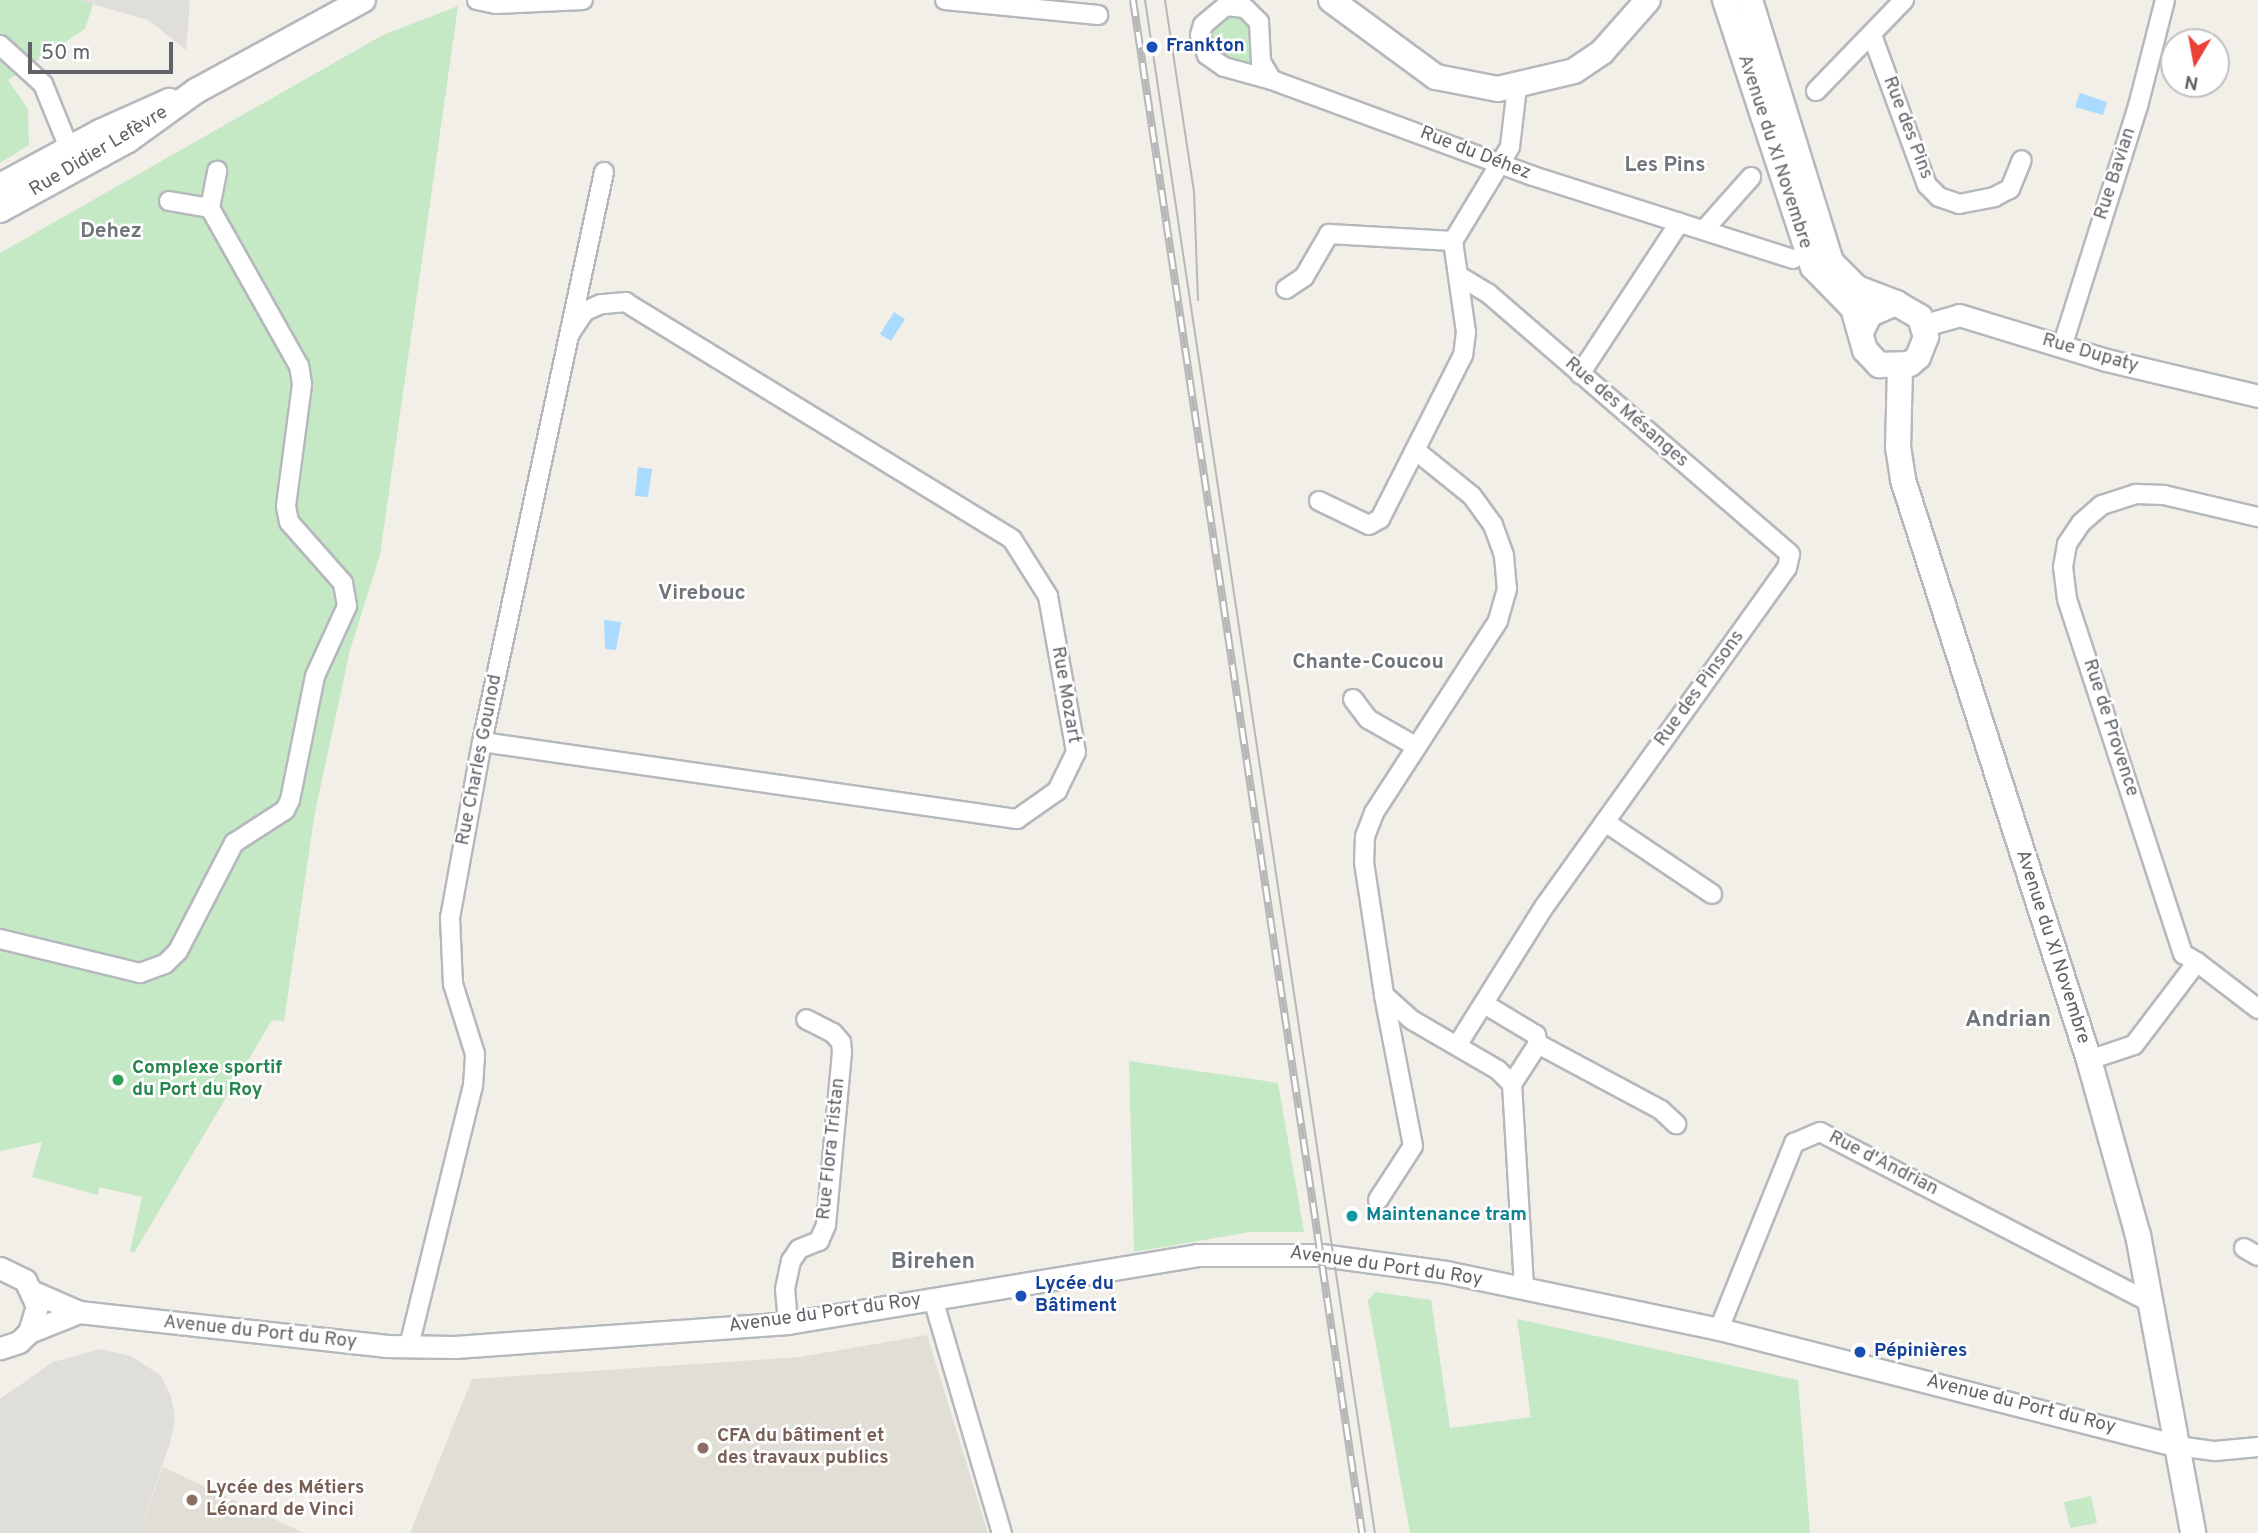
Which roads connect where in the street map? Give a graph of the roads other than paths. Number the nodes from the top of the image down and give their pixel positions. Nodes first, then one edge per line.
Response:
1 (363, 0) edge
2 (477, 0) edge
3 (583, 0) edge
4 (945, 0) edge
5 (1331, 0) edge
6 (1725, 0) edge
7 (1750, 0) edge
8 (1904, 0) edge
9 (2165, 0) edge
10 (1644, 2) edge
11 (1098, 15) dead end
12 (1872, 35) junction
13 (0, 45) edge
14 (1272, 80) junction
15 (1517, 87) junction
16 (1816, 90) dead end
17 (196, 91) junction
18 (69, 148) junction
19 (2022, 160) dead end
20 (1501, 163) junction
21 (217, 171) dead end
22 (604, 172) dead end
23 (1751, 177) dead end
24 (0, 186) edge
25 (0, 199) edge
26 (169, 201) dead end
27 (210, 208) junction
28 (0, 210) edge
29 (1679, 223) junction
30 (1704, 230) junction
31 (1453, 241) junction
32 (1793, 259) dead end
33 (1459, 276) junction
34 (1286, 289) dead end
35 (1896, 303) junction
36 (1925, 326) junction
37 (1862, 330) junction
38 (570, 333) junction
39 (2062, 347) junction
40 (1900, 367) junction
41 (1580, 374) junction
42 (2258, 396) edge
43 (1415, 450) junction
44 (1319, 501) dead end
45 (2258, 517) edge
46 (1790, 554) joint
47 (1353, 699) dead end
48 (482, 742) junction
49 (1418, 747) junction
50 (1605, 822) junction
51 (1712, 894) dead end
52 (0, 939) edge
53 (2197, 962) junction
54 (1384, 995) junction
55 (1486, 1005) junction
56 (2258, 1009) edge
57 (806, 1019) dead end
58 (1458, 1044) junction
59 (1538, 1044) junction
60 (2089, 1060) junction
61 (1512, 1084) junction
62 (1676, 1124) dead end
63 (1378, 1200) dead end
64 (0, 1268) edge
65 (1524, 1287) junction
66 (33, 1292) junction
67 (933, 1299) junction
68 (2149, 1302) junction
69 (79, 1312) junction
70 (788, 1323) junction
71 (1719, 1329) junction
72 (29, 1332) junction
73 (409, 1346) junction
74 (0, 1348) edge
75 (2178, 1446) junction
76 (2258, 1447) edge
77 (1002, 1533) edge
78 (2193, 1533) edge

1 - 17 main road, Rue Didier Lefèvre
2 - 3 street
4 - 11 street
5 - 15 main road
6 - 37 main road, Avenue du XI Novembre
7 - 35 main road, Avenue du XI Novembre
8 - 12 street
9 - 39 street, Rue Bavian
10 - 15 main road
12 - 16 street
12 - 19 street, Rue des Pins
13 - 18 street
14 - 14 street, Rue du Déhez
14 - 20 street, Rue du Déhez
15 - 20 street
17 - 18 main road, Rue Didier Lefèvre
17 - 28 main road, Rue Didier Lefèvre
18 - 24 main road, Rue Didier Lefèvre
18 - 25 street
20 - 29 street, Rue du Déhez
20 - 31 street
21 - 27 street
22 - 38 street, Rue Charles Gounod
23 - 30 street
26 - 27 street
27 - 52 street
29 - 30 street, Rue du Déhez
29 - 41 street
30 - 32 street, Rue du Déhez
31 - 33 street
31 - 34 street
33 - 41 street, Rue des Mésanges
33 - 43 street
35 - 36 main road
35 - 37 main road
36 - 39 street, Rue Dupaty
36 - 40 main road
37 - 40 main road
38 - 48 street, Rue Charles Gounod
38 - 48 street, Rue Mozart
39 - 42 street, Rue Dupaty
40 - 60 main road, Avenue du XI Novembre
41 - 46 street, Rue des Mésanges
43 - 44 street
43 - 49 street
45 - 53 street, Rue de Provence
46 - 50 street, Rue des Pinsons
47 - 49 street
48 - 73 street, Rue Charles Gounod
49 - 54 street
50 - 51 street
50 - 55 street, Rue des Pinsons
53 - 56 street, Rue de Provence
53 - 60 street
54 - 58 street
54 - 63 street
55 - 58 street, Rue des Pinsons
55 - 59 street
57 - 70 street, Rue Flora Tristan
58 - 61 street
59 - 61 street
59 - 62 street
60 - 68 main road, Avenue du XI Novembre
61 - 65 street
64 - 66 street, Avenue du Port du Roy
65 - 67 street, Avenue du Port du Roy
65 - 71 street, Avenue du Port du Roy
66 - 69 street, Avenue du Port du Roy
66 - 72 street
67 - 70 street, Avenue du Port du Roy
67 - 77 street
68 - 71 street, Rue d'Andrian
68 - 75 main road, Avenue du XI Novembre
69 - 72 street, Avenue du Port du Roy
69 - 73 street, Avenue du Port du Roy
70 - 73 street, Avenue du Port du Roy
71 - 75 street, Avenue du Port du Roy
72 - 74 street, Avenue du Port du Roy
75 - 76 street
75 - 78 main road, Avenue du XI Novembre

